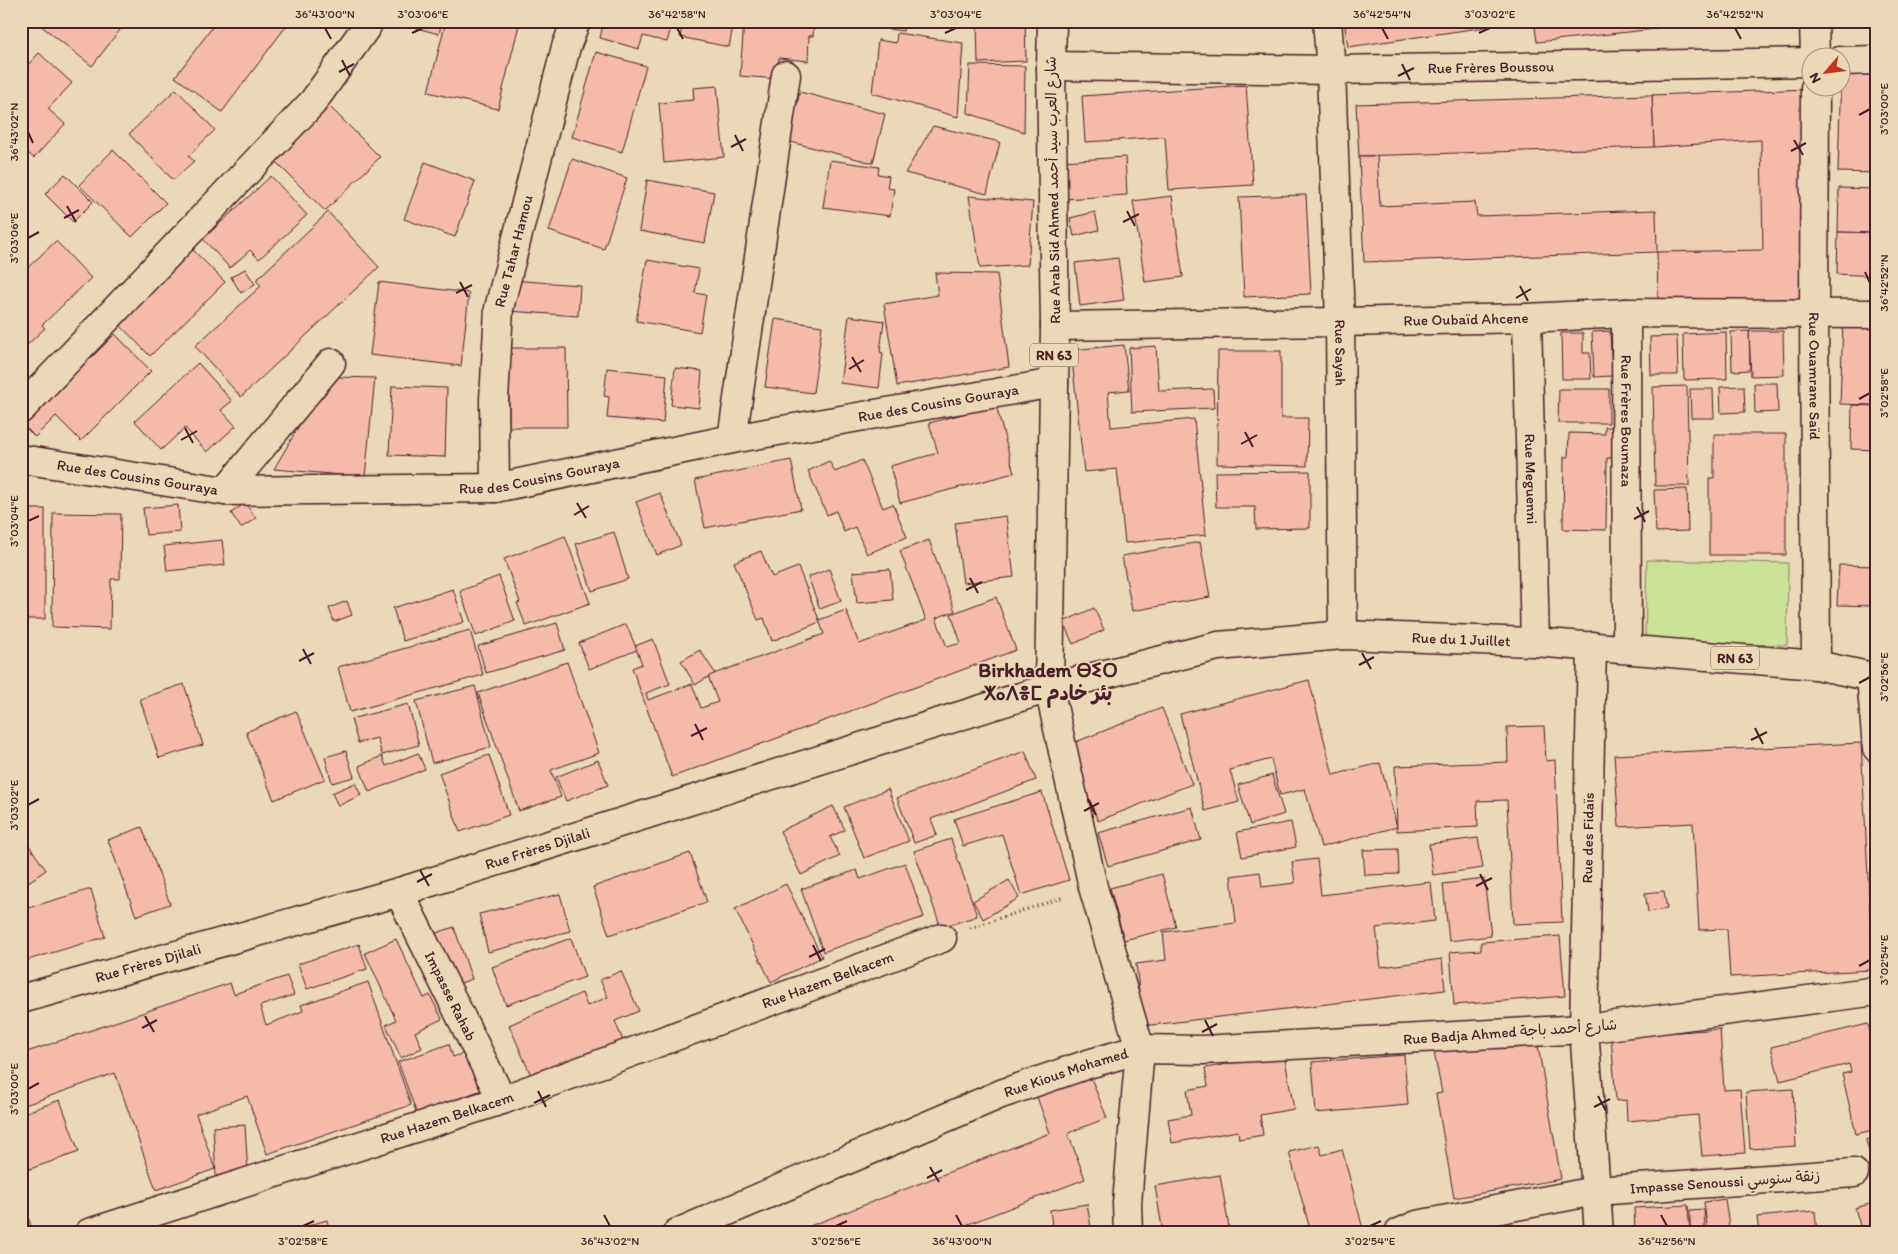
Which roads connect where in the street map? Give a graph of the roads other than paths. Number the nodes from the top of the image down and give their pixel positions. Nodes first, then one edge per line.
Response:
1 (368, 21) edge
2 (576, 21) edge
3 (1052, 21) edge
4 (1327, 21) edge
5 (1814, 21) edge
6 (1815, 48) edge
7 (1877, 60) edge
8 (1850, 61) edge
9 (1800, 62) edge
10 (1051, 66) junction
11 (1331, 70) junction
12 (786, 75) dead end
13 (1815, 98) edge
14 (1626, 313) junction
15 (1814, 314) junction
16 (1877, 314) edge
17 (1527, 318) junction
18 (1340, 322) junction
19 (1055, 326) junction
20 (330, 363) dead end
21 (1054, 383) junction
22 (21, 409) edge
23 (732, 439) junction
24 (21, 459) edge
25 (495, 488) junction
26 (225, 491) junction
27 (1343, 636) junction
28 (1535, 642) junction
29 (1592, 646) junction
30 (1627, 648) junction
31 (1816, 665) junction
32 (1874, 678) edge
33 (1049, 688) junction
34 (1877, 748) edge
35 (399, 892) junction
36 (942, 938) road end
37 (1877, 991) edge
38 (21, 999) edge
39 (1584, 1029) junction
40 (1140, 1049) junction
41 (502, 1100) junction
42 (1854, 1173) dead end
43 (1595, 1191) junction
44 (1412, 1230) edge
45 (88, 1233) edge
46 (677, 1233) edge
47 (1128, 1233) edge
48 (1599, 1233) edge

1 - 22 street
2 - 25 street, Rue Tahar Hamou
3 - 10 street, Rue Arab Sid Ahmed شارع العرب سيد أحمد / RN 63
4 - 11 street, Rue Sayah
5 - 6 street
7 - 8 street
9 - 11 street, Rue Frères Boussou
10 - 11 street, Rue Frères Boussou
10 - 19 street, Rue Arab Sid Ahmed شارع العرب سيد أحمد / RN 63
11 - 18 street, Rue Sayah
12 - 23 street
13 - 15 street, Rue Ouamrane Saïd
14 - 15 street, Rue Oubaïd Ahcene
14 - 17 street, Rue Oubaïd Ahcene
14 - 30 street, Rue Frères Boumaza
15 - 16 street, Rue Oubaïd Ahcene
15 - 31 street, Rue Ouamrane Saïd
17 - 18 street, Rue Oubaïd Ahcene
17 - 28 street, Rue Meguenni
18 - 19 street, Rue Oubaïd Ahcene
18 - 27 street, Rue Sayah
19 - 21 street, Rue Arab Sid Ahmed شارع العرب سيد أحمد / RN 63
20 - 26 street
21 - 23 street, Rue des Cousins Gouraya
21 - 33 street, Rue Arab Sid Ahmed شارع العرب سيد أحمد / RN 63
23 - 25 street, Rue des Cousins Gouraya
24 - 26 street, Rue des Cousins Gouraya
25 - 26 street, Rue des Cousins Gouraya
27 - 28 street, Rue du 1 Juillet / RN 63
27 - 33 street, Rue du 1 Juillet / RN 63
28 - 29 street, Rue du 1 Juillet / RN 63
29 - 30 street, Rue du 1 Juillet / RN 63
29 - 39 street, Rue des Fidaïs
30 - 31 street, Rue du 1 Juillet / RN 63
31 - 32 street, Rue du 1 Juillet / RN 63
32 - 34 street
33 - 35 street, Rue Frères Djilali
33 - 40 street, Rue Kious Mohamed
35 - 38 street, Rue Frères Djilali
35 - 41 street, Impasse Rahab
36 - 41 street, Rue Hazem Belkacem
37 - 39 street, Rue Badja Ahmed شارع أحمد باجة
39 - 40 street, Rue Badja Ahmed شارع أحمد باجة
39 - 43 street, Rue des Fidaïs
40 - 46 street, Rue Kious Mohamed
40 - 47 street
41 - 45 street, Rue Hazem Belkacem
42 - 43 street, Impasse Senoussi زنقة سنوسي
43 - 44 street, Impasse Senoussi زنقة سنوسي
43 - 48 street, Rue des Fidaïs

